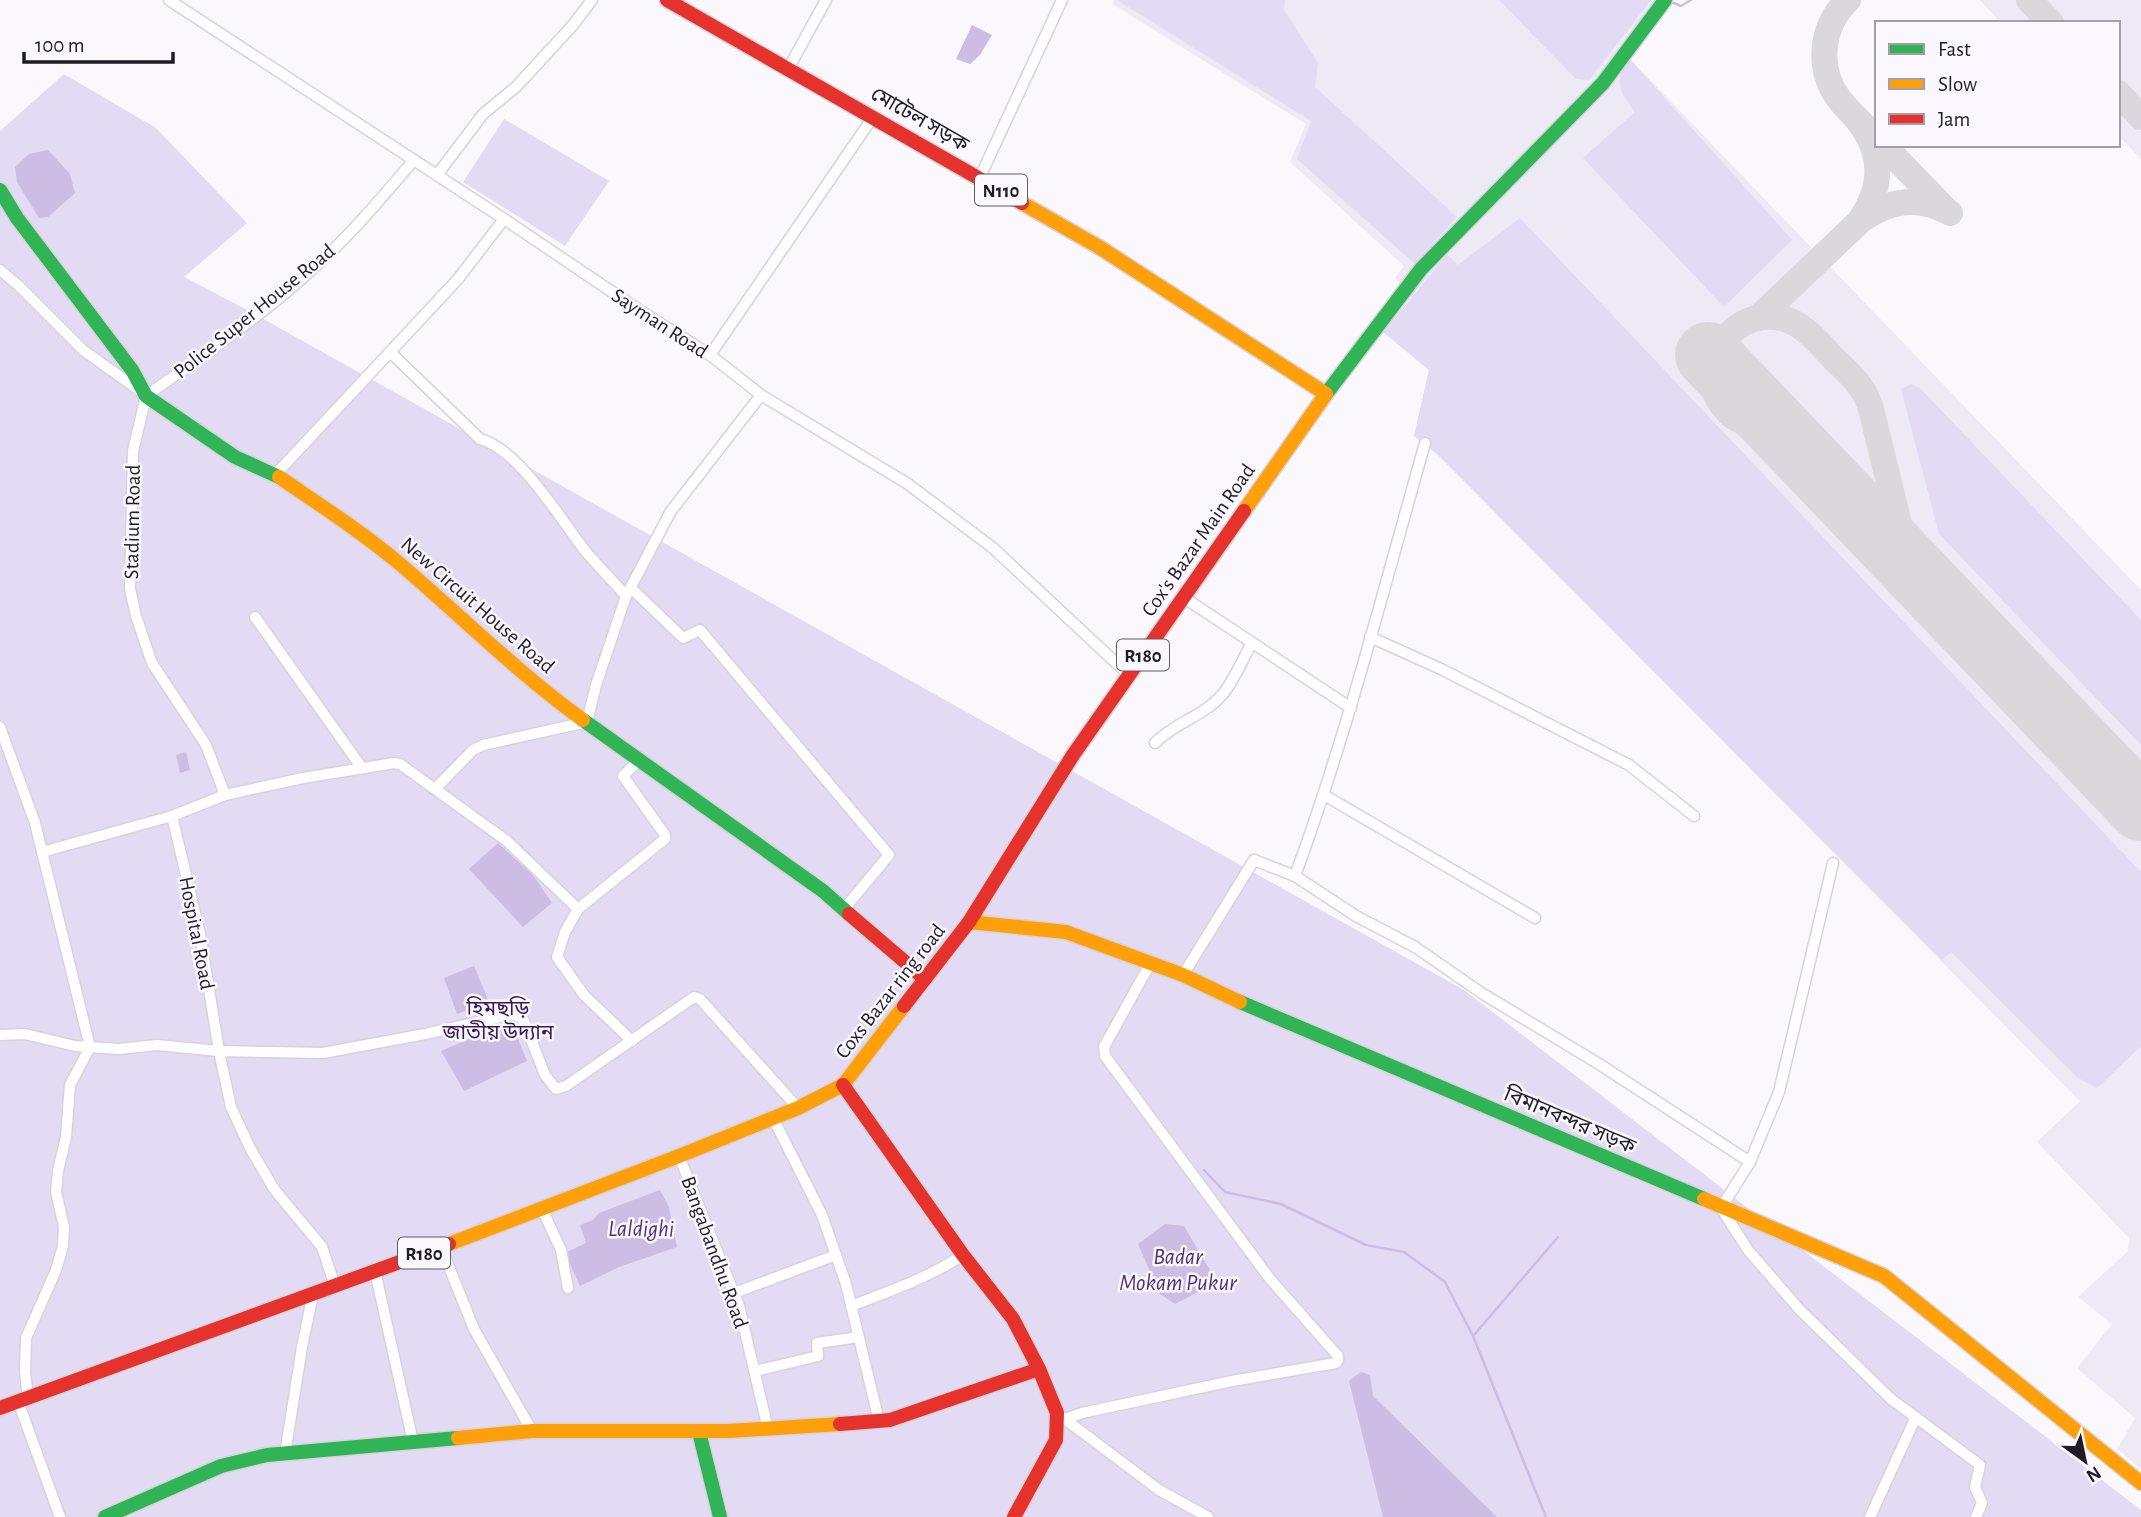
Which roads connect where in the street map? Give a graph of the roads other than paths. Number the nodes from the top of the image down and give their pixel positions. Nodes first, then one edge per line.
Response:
1 (169, 0) edge
2 (592, 0) edge
3 (667, 0) edge
4 (826, 0) edge
5 (1062, 0) edge
6 (1661, 5) edge
7 (788, 69) junction
8 (873, 117) junction
9 (414, 160) junction
10 (438, 175) junction
11 (979, 177) junction
12 (0, 190) edge
13 (504, 219) junction
14 (0, 270) edge
15 (390, 352) junction
16 (710, 355) junction
17 (1326, 394) junction
18 (761, 395) junction
19 (146, 396) junction
20 (1425, 443) dead end
21 (275, 475) junction
22 (629, 592) junction
23 (1183, 597) junction
24 (255, 617) dead end
25 (1370, 637) junction
26 (1252, 643) junction
27 (1129, 675) junction
28 (1351, 708) junction
29 (587, 722) junction
30 (0, 727) edge
31 (1155, 743) dead end
32 (638, 761) junction
33 (362, 768) junction
34 (435, 789) junction
35 (225, 794) junction
36 (1325, 794) junction
37 (172, 816) junction
38 (1694, 816) dead end
39 (42, 852) junction
40 (1833, 863) dead end
41 (1295, 876) junction
42 (578, 909) junction
43 (844, 909) junction
44 (1535, 918) dead end
45 (969, 922) junction
46 (1150, 964) junction
47 (1183, 975) junction
48 (925, 979) junction
49 (0, 1035) edge
50 (632, 1041) junction
51 (90, 1047) junction
52 (219, 1051) junction
53 (844, 1085) junction
54 (798, 1108) junction
55 (773, 1118) junction
56 (680, 1156) junction
57 (1750, 1162) junction
58 (1721, 1208) junction
59 (542, 1209) junction
60 (441, 1247) junction
61 (836, 1255) junction
62 (963, 1255) junction
63 (376, 1271) junction
64 (335, 1286) junction
65 (568, 1288) dead end
66 (734, 1293) junction
67 (313, 1294) junction
68 (851, 1306) junction
69 (859, 1337) junction
70 (1039, 1370) junction
71 (755, 1371) junction
72 (23, 1399) junction
73 (0, 1408) edge
74 (1061, 1416) junction
75 (1916, 1418) junction
76 (879, 1421) junction
77 (768, 1429) junction
78 (532, 1431) junction
79 (699, 1432) junction
80 (413, 1442) junction
81 (285, 1454) junction
82 (2141, 1483) edge
83 (60, 1517) edge
84 (105, 1517) edge
85 (720, 1517) edge
86 (1014, 1517) edge
87 (1208, 1517) edge
88 (1870, 1517) edge
89 (1976, 1517) edge

1 - 9 street, Sayman Road
2 - 10 street
3 - 7 main road, মোটেল সড়ক / N110
4 - 7 street
5 - 11 street
6 - 17 main road, Cox's Bazar Main Road
7 - 8 main road, মোটেল সড়ক / N110
8 - 11 main road, মোটেল সড়ক / N110
8 - 16 street
9 - 10 street, Sayman Road
9 - 19 street, Police Super House Road
10 - 13 street, Sayman Road
11 - 17 main road, মোটেল সড়ক / N110
12 - 19 main road
13 - 15 street
13 - 16 street, Sayman Road
14 - 19 street, New Circuit House Road
15 - 21 street
15 - 22 street
16 - 18 street, Sayman Road
17 - 23 main road, Cox's Bazar Main Road / R180
18 - 22 street
18 - 27 street, Sayman Road
19 - 21 main road, New Circuit House Road
19 - 35 street, Stadium Road
20 - 25 street
21 - 29 main road, New Circuit House Road
22 - 29 street
22 - 43 street
23 - 26 street
23 - 27 main road, Cox's Bazar Main Road / R180
24 - 33 street
25 - 28 street
25 - 38 street
26 - 28 street
26 - 31 street
27 - 45 main road, Cox's Bazar Main Road / R180
28 - 36 street
29 - 32 main road, New Circuit House Road
29 - 34 street
30 - 39 street
32 - 42 street
32 - 43 main road, New Circuit House Road
33 - 34 street
33 - 35 street
34 - 42 street
35 - 37 street
36 - 41 street
36 - 44 street
37 - 39 street
37 - 52 street, Hospital Road
39 - 51 street
40 - 57 street
41 - 47 street
41 - 57 street
42 - 50 street
43 - 48 main road, New Circuit House Road
45 - 46 main road, বিমানবন্দর সড়ক
45 - 48 main road, Coxs Bazar ring road / R180
46 - 47 main road, বিমানবন্দর সড়ক
46 - 74 street
47 - 58 main road, বিমানবন্দর সড়ক
48 - 53 main road, Coxs Bazar ring road / R180
49 - 51 street
50 - 52 street
50 - 54 street
51 - 52 street
51 - 72 street
52 - 64 street, Hospital Road
53 - 54 main road, R180
53 - 62 main road
54 - 55 main road, R180
55 - 56 main road, R180
55 - 61 street
56 - 59 main road, R180
56 - 66 street, Bangabandhu Road
57 - 58 street
58 - 75 street
58 - 82 main road, বিমানবন্দর সড়ক
59 - 60 main road, R180
59 - 65 street
60 - 63 main road, R180
60 - 78 street
61 - 66 street
61 - 68 street
62 - 68 street
62 - 70 main road
63 - 64 main road, R180
63 - 80 street
64 - 67 main road, R180
66 - 71 street, Bangabandhu Road
67 - 72 main road, R180
67 - 81 street
68 - 69 street
69 - 71 street
69 - 76 street
70 - 74 main road
70 - 76 main road
71 - 77 street, Bangabandhu Road
72 - 73 main road, R180
72 - 83 street
74 - 86 main road
74 - 87 street
75 - 88 street
75 - 89 street
76 - 77 main road
77 - 79 main road
78 - 79 main road
78 - 80 main road
79 - 85 main road
80 - 81 main road
81 - 84 main road

